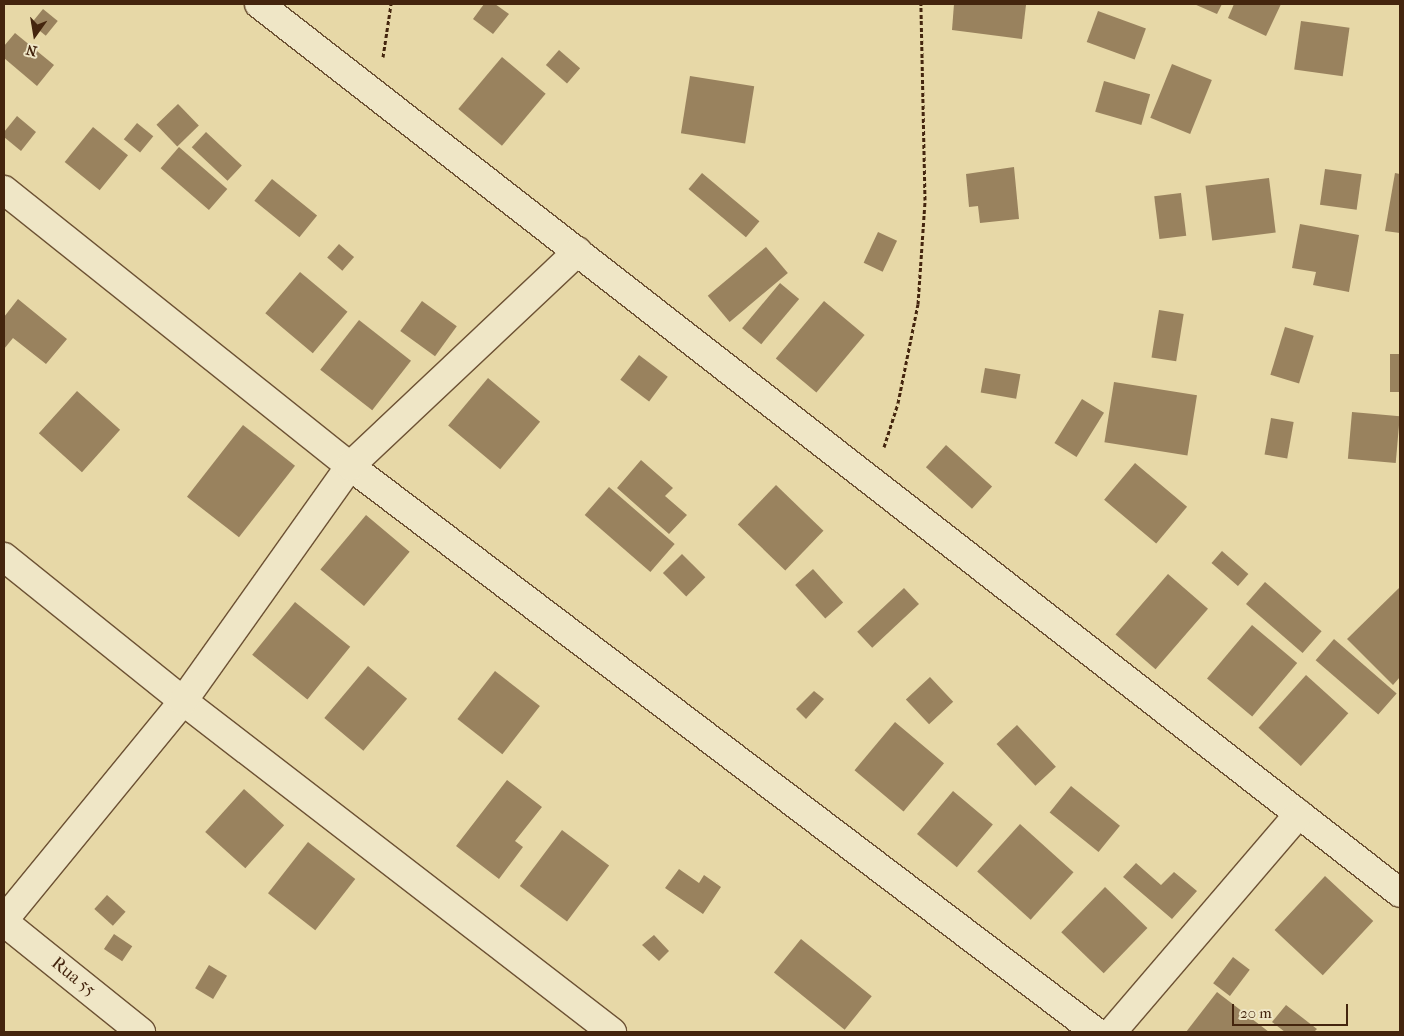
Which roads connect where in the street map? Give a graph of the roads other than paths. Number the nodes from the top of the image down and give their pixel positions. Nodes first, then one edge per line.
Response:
1 (259, 4) edge
2 (4, 190) edge
3 (578, 250) junction
4 (350, 466) junction
5 (4, 557) edge
6 (183, 701) junction
7 (1299, 814) junction
8 (1400, 893) edge
9 (4, 921) edge
10 (141, 1032) edge
11 (612, 1032) edge
12 (1096, 1032) edge
13 (1112, 1032) edge

1 - 3 street
2 - 4 street
3 - 4 street
3 - 7 street
4 - 6 street
4 - 12 street
5 - 6 street
6 - 9 street
6 - 11 street
7 - 8 street
7 - 13 street
9 - 10 street, Rua 55

